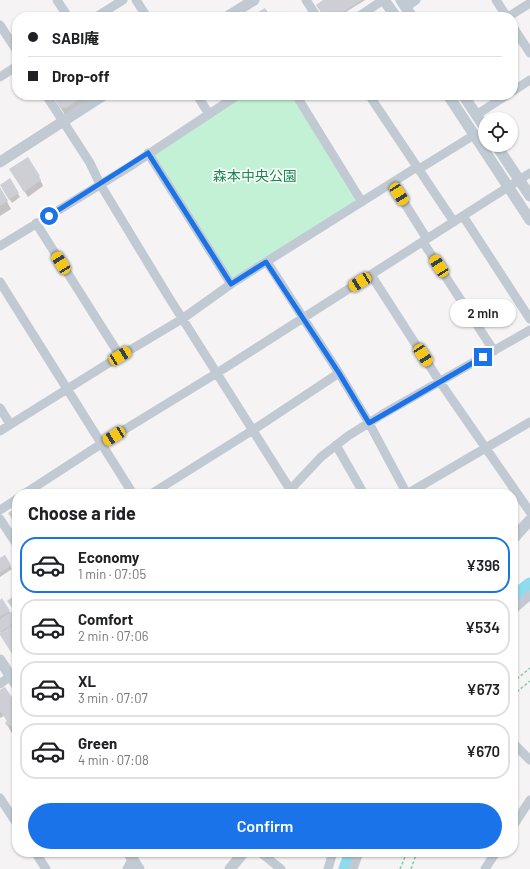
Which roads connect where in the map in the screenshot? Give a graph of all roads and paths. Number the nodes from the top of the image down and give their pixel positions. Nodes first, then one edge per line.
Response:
1 (57, 0) edge
2 (123, 0) edge
3 (136, 0) edge
4 (254, 0) edge
5 (306, 0) edge
6 (384, 0) edge
7 (416, 0) edge
8 (496, 0) edge
9 (403, 3) edge
10 (530, 3) edge
11 (65, 12) edge
12 (104, 12) edge
13 (144, 12) edge
14 (235, 12) edge
15 (314, 12) edge
16 (366, 12) edge
17 (392, 12) edge
18 (409, 12) edge
19 (504, 12) edge
20 (515, 12) edge
21 (0, 26) edge
22 (518, 35) edge
23 (12, 44) edge
24 (530, 54) edge
25 (12, 69) edge
26 (0, 77) edge
27 (530, 80) edge
28 (518, 88) edge
29 (49, 100) edge
30 (96, 100) edge
31 (200, 100) edge
32 (230, 100) edge
33 (299, 100) edge
34 (376, 100) edge
35 (451, 100) edge
36 (466, 100) edge
37 (499, 100) edge
38 (209, 114) junction
39 (476, 115) junction
40 (478, 118) edge
41 (63, 121) junction
42 (474, 135) junction
43 (501, 152) edge
44 (148, 153) junction
45 (0, 162) edge
46 (418, 168) junction
47 (530, 173) edge
48 (519, 180) junction
49 (392, 183) junction
50 (100, 184) junction
51 (509, 187) junction
52 (530, 196) edge
53 (362, 202) junction
54 (463, 216) junction
55 (530, 220) edge
56 (454, 222) junction
57 (36, 223) junction
58 (425, 240) junction
59 (0, 246) edge
60 (266, 262) junction
61 (371, 275) junction
62 (0, 282) edge
63 (231, 284) junction
64 (182, 318) junction
65 (303, 318) junction
66 (530, 319) edge
67 (530, 330) edge
68 (494, 351) junction
69 (120, 356) junction
70 (217, 373) junction
71 (339, 373) junction
72 (440, 382) junction
73 (66, 388) junction
74 (0, 408) edge
75 (530, 422) edge
76 (369, 423) junction
77 (10, 424) junction
78 (253, 430) junction
79 (0, 431) edge
80 (101, 444) junction
81 (336, 445) junction
82 (486, 447) junction
83 (32, 489) edge
84 (130, 489) edge
85 (159, 489) edge
86 (286, 489) edge
87 (292, 489) edge
88 (361, 489) edge
89 (404, 489) edge
90 (415, 489) edge
91 (514, 489) edge
92 (518, 494) edge
93 (12, 502) edge
94 (0, 510) edge
95 (530, 512) edge
96 (0, 519) edge
97 (530, 520) edge
98 (518, 533) edge
99 (12, 537) edge
100 (530, 595) edge
101 (518, 606) edge
102 (0, 660) edge
103 (530, 668) edge
104 (12, 671) edge
105 (12, 675) edge
106 (518, 678) edge
107 (530, 681) edge
108 (0, 684) edge
109 (518, 691) edge
110 (518, 747) edge
111 (530, 760) edge
112 (0, 798) edge
113 (530, 800) edge
114 (12, 816) edge
115 (518, 818) edge
116 (38, 857) edge
117 (131, 857) edge
118 (133, 857) edge
119 (240, 857) edge
120 (266, 857) edge
121 (332, 857) edge
122 (357, 857) edge
123 (405, 857) edge
124 (415, 857) edge
125 (493, 857) edge
126 (46, 869) edge
127 (127, 869) edge
128 (139, 869) edge
129 (230, 869) edge
130 (281, 869) edge
131 (328, 869) edge
132 (353, 869) edge
133 (400, 869) edge
134 (411, 869) edge
135 (485, 869) edge

1 - 11 street
2 - 12 street
3 - 13 street
4 - 14 street
5 - 15 street
6 - 16 street
6 - 17 street
7 - 9 street
8 - 19 street
9 - 18 street
10 - 20 street
21 - 23 street
22 - 24 street
25 - 26 street
27 - 28 street
29 - 41 street
30 - 41 street
31 - 38 street
32 - 38 street
33 - 53 street
34 - 46 street
35 - 42 street
36 - 39 street
37 - 39 street
38 - 44 street
39 - 40 street
41 - 45 street
41 - 50 street
42 - 46 street
42 - 51 street
43 - 48 street
44 - 50 street
44 - 63 street
46 - 49 street
46 - 56 street
47 - 48 street
48 - 51 street
48 - 52 street
49 - 53 street
49 - 58 street
50 - 57 street
50 - 64 street
51 - 54 street
51 - 55 street
53 - 60 street
54 - 56 street
54 - 66 street
56 - 58 street
57 - 59 street
57 - 69 street
58 - 61 street
58 - 68 street
60 - 63 street
60 - 65 street
61 - 65 street
61 - 72 street
62 - 73 street
63 - 64 street
64 - 69 street
64 - 70 street
65 - 70 street
65 - 71 street
67 - 68 street
68 - 72 street
69 - 73 street
70 - 78 street
70 - 80 street
71 - 76 street
71 - 78 street
72 - 76 street
72 - 82 street
73 - 77 street
73 - 80 street
74 - 77 street
75 - 82 street
76 - 81 street
76 - 89 street
77 - 79 street
78 - 85 street
78 - 86 street
80 - 83 street
80 - 84 street
81 - 87 street
81 - 88 street
82 - 90 street
82 - 91 street
92 - 95 street
93 - 94 street
96 - 99 street
97 - 98 street
100 - 101 street
102 - 104 street
103 - 106 path
105 - 108 street
107 - 109 path
110 - 111 street
112 - 114 street
113 - 115 street
116 - 126 street
117 - 127 street
118 - 128 street
119 - 129 street
120 - 130 street
121 - 131 street
122 - 132 street
123 - 133 path
124 - 134 path
125 - 135 street

